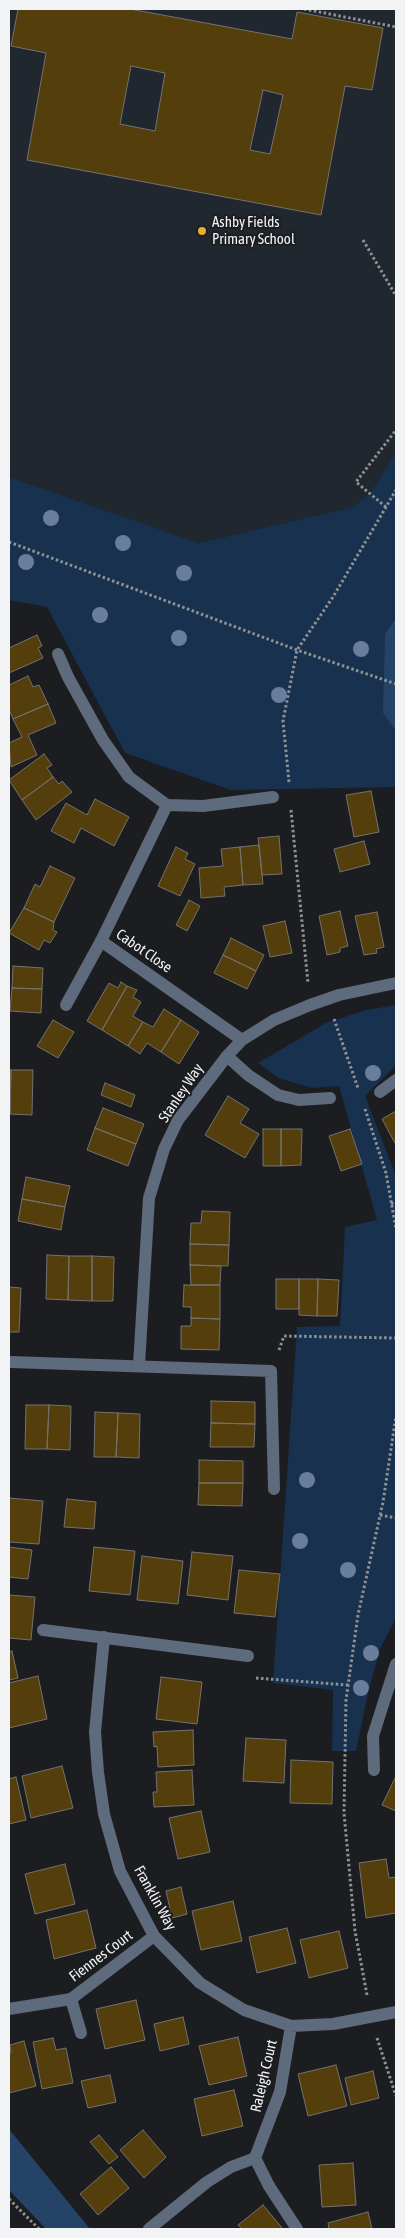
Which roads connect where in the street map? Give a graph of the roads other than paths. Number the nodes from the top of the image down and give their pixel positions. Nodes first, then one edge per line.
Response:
1 (58, 654) dead end
2 (273, 797) dead end
3 (167, 805) junction
4 (101, 941) junction
5 (396, 983) edge
6 (66, 1005) dead end
7 (242, 1040) junction
8 (227, 1056) junction
9 (396, 1080) edge
10 (380, 1092) dead end
11 (330, 1098) dead end
12 (11, 1362) dead end
13 (139, 1365) junction
14 (274, 1489) dead end
15 (43, 1630) dead end
16 (104, 1637) junction
17 (248, 1656) dead end
18 (396, 1664) edge
19 (374, 1770) dead end
20 (154, 1936) junction
21 (71, 1999) junction
22 (9, 2009) edge
23 (396, 2012) edge
24 (291, 2026) junction
25 (81, 2033) dead end
26 (255, 2158) junction
27 (149, 2229) edge
28 (297, 2229) edge

1 - 3 street
2 - 3 street
3 - 4 street, Cabot Close
4 - 6 street
4 - 7 street, Cabot Close
5 - 7 street, Stanley Way
7 - 8 street, Stanley Way
8 - 11 street
8 - 13 street, Stanley Way
9 - 10 street
12 - 13 street
13 - 14 street
15 - 16 street
16 - 17 street
16 - 20 street, Franklin Way
18 - 19 street
20 - 21 street, Fiennes Court
20 - 24 street, Franklin Way
21 - 22 street
21 - 25 street, Fiennes Court
23 - 24 street, Franklin Way
24 - 26 street, Raleigh Court
26 - 27 street
26 - 28 street

